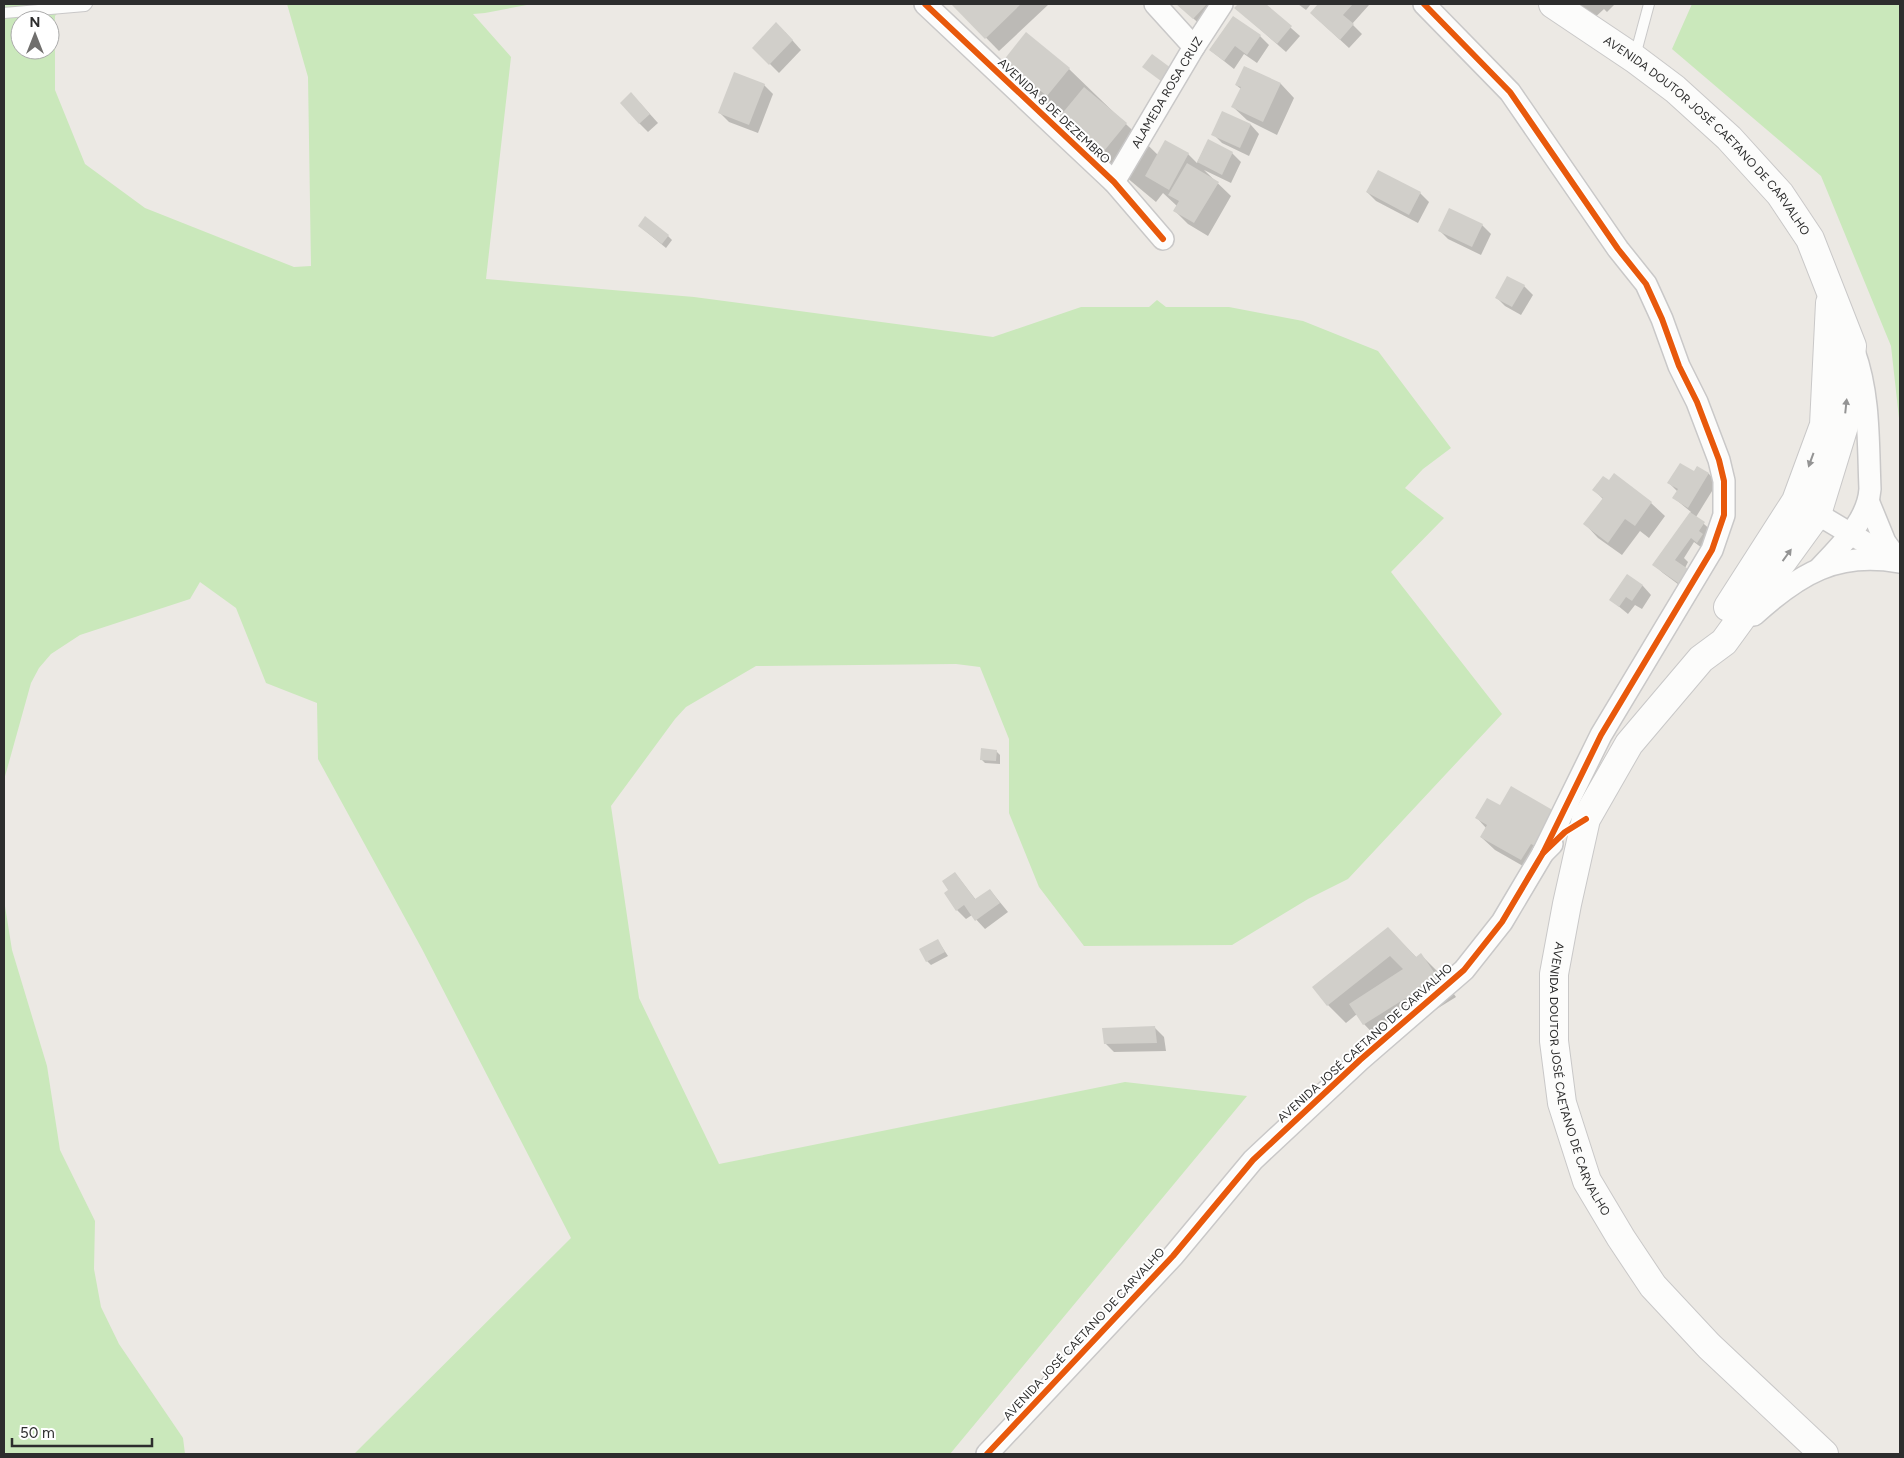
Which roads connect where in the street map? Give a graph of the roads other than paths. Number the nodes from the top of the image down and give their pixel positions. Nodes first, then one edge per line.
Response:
1 (87, 4) edge
2 (925, 4) edge
3 (1155, 4) edge
4 (1222, 4) edge
5 (1424, 4) edge
6 (1553, 4) edge
7 (1649, 4) edge
8 (4, 13) edge
9 (1194, 47) junction
10 (1635, 59) junction
11 (1114, 182) junction
12 (1163, 239) dead end
13 (1831, 291) junction
14 (1852, 346) junction
15 (1869, 502) junction
16 (1806, 508) junction
17 (1850, 534) junction
18 (1900, 562) edge
19 (1819, 569) junction
20 (1724, 642) junction
21 (1701, 659) junction
22 (1586, 819) junction
23 (1543, 853) junction
24 (987, 1454) edge
25 (1824, 1454) edge

1 - 8 lane
2 - 11 street, AVENIDA 8 DE DEZEMBRO
3 - 9 street
4 - 9 street, ALAMEDA ROSA CRUZ
5 - 23 street
6 - 10 main road, AVENIDA DOUTOR JOSÉ CAETANO DE CARVALHO
7 - 10 lane
9 - 11 street, ALAMEDA ROSA CRUZ
10 - 13 main road, AVENIDA DOUTOR JOSÉ CAETANO DE CARVALHO
11 - 12 street, AVENIDA 8 DE DEZEMBRO
13 - 14 main road, AVENIDA DOUTOR JOSÉ CAETANO DE CARVALHO
13 -> 16 main road, AVENIDA DOUTOR JOSÉ CAETANO DE CARVALHO
14 - 15 street
16 -> 14 main road, AVENIDA DOUTOR JOSÉ CAETANO DE CARVALHO
15 - 17 street
15 - 18 street
16 - 17 street
20 -> 16 main road, AVENIDA DOUTOR JOSÉ CAETANO DE CARVALHO
16 - 21 main road, AVENIDA DOUTOR JOSÉ CAETANO DE CARVALHO
17 - 18 street
17 - 19 street
18 - 19 street
19 - 20 street
20 - 21 main road, AVENIDA DOUTOR JOSÉ CAETANO DE CARVALHO
21 - 22 main road, AVENIDA DOUTOR JOSÉ CAETANO DE CARVALHO
22 - 23 street, AVENIDA JOSÉ CAETANO DE CARVALHO
22 - 25 main road, AVENIDA DOUTOR JOSÉ CAETANO DE CARVALHO
23 - 24 street, AVENIDA JOSÉ CAETANO DE CARVALHO

